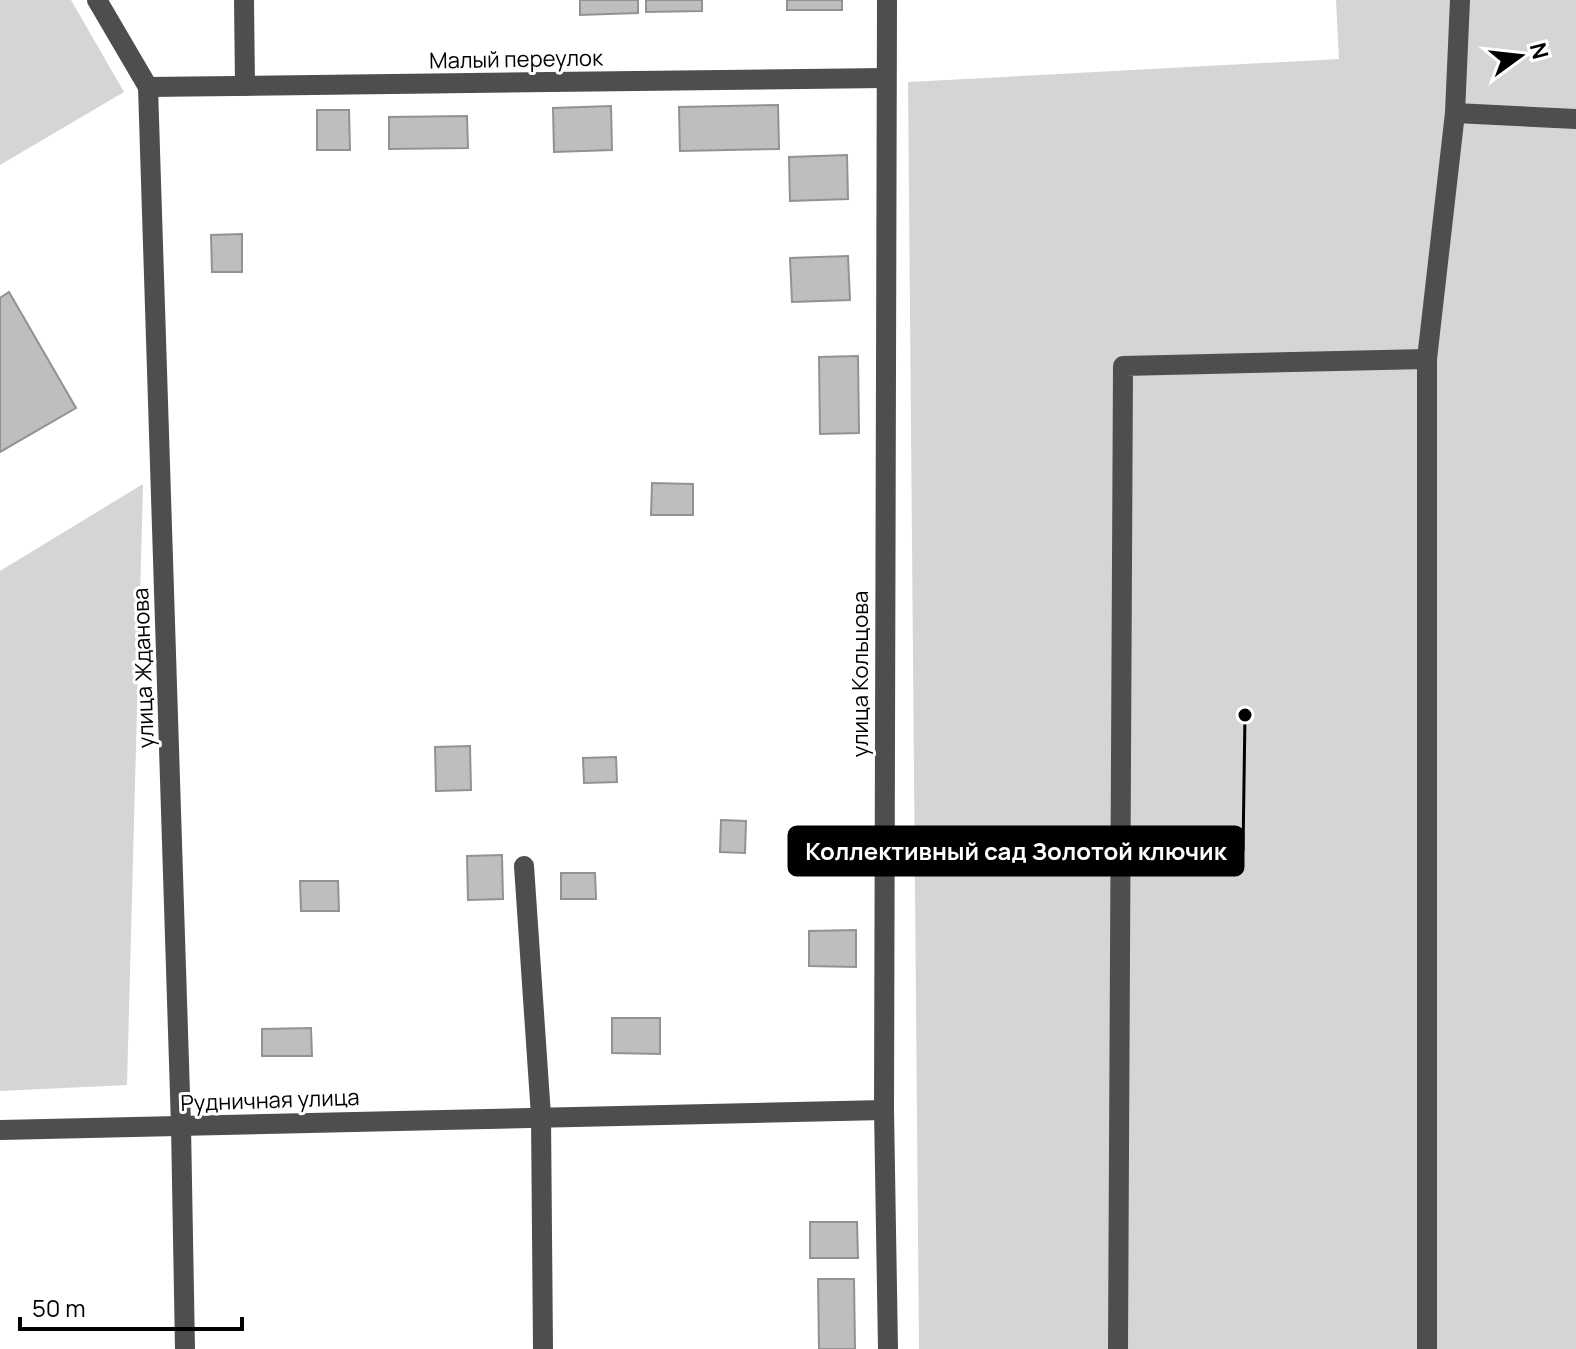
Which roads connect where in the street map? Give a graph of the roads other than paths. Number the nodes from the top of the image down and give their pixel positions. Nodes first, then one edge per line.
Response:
1 (97, 0) edge
2 (244, 0) edge
3 (887, 0) edge
4 (1460, 0) edge
5 (885, 78) junction
6 (245, 86) junction
7 (148, 87) junction
8 (1455, 113) junction
9 (1576, 119) edge
10 (1427, 359) junction
11 (524, 866) dead end
12 (884, 1110) junction
13 (541, 1116) junction
14 (181, 1126) junction
15 (0, 1130) edge
16 (185, 1349) edge
17 (543, 1349) edge
18 (888, 1349) edge
19 (1118, 1349) edge
20 (1427, 1349) edge

1 - 7 street, улица Жданова
2 - 6 street
3 - 5 street, улица Кольцова
4 - 8 street
5 - 6 street, Малый переулок
5 - 12 street, улица Кольцова
6 - 7 street, Малый переулок
7 - 14 street, улица Жданова
8 - 9 street
8 - 10 street
10 - 19 street
10 - 20 street
11 - 13 street
12 - 13 street, Рудничная улица
12 - 18 street, улица Кольцова
13 - 14 street, Рудничная улица
13 - 17 street
14 - 15 street, Рудничная улица
14 - 16 street, улица Жданова

